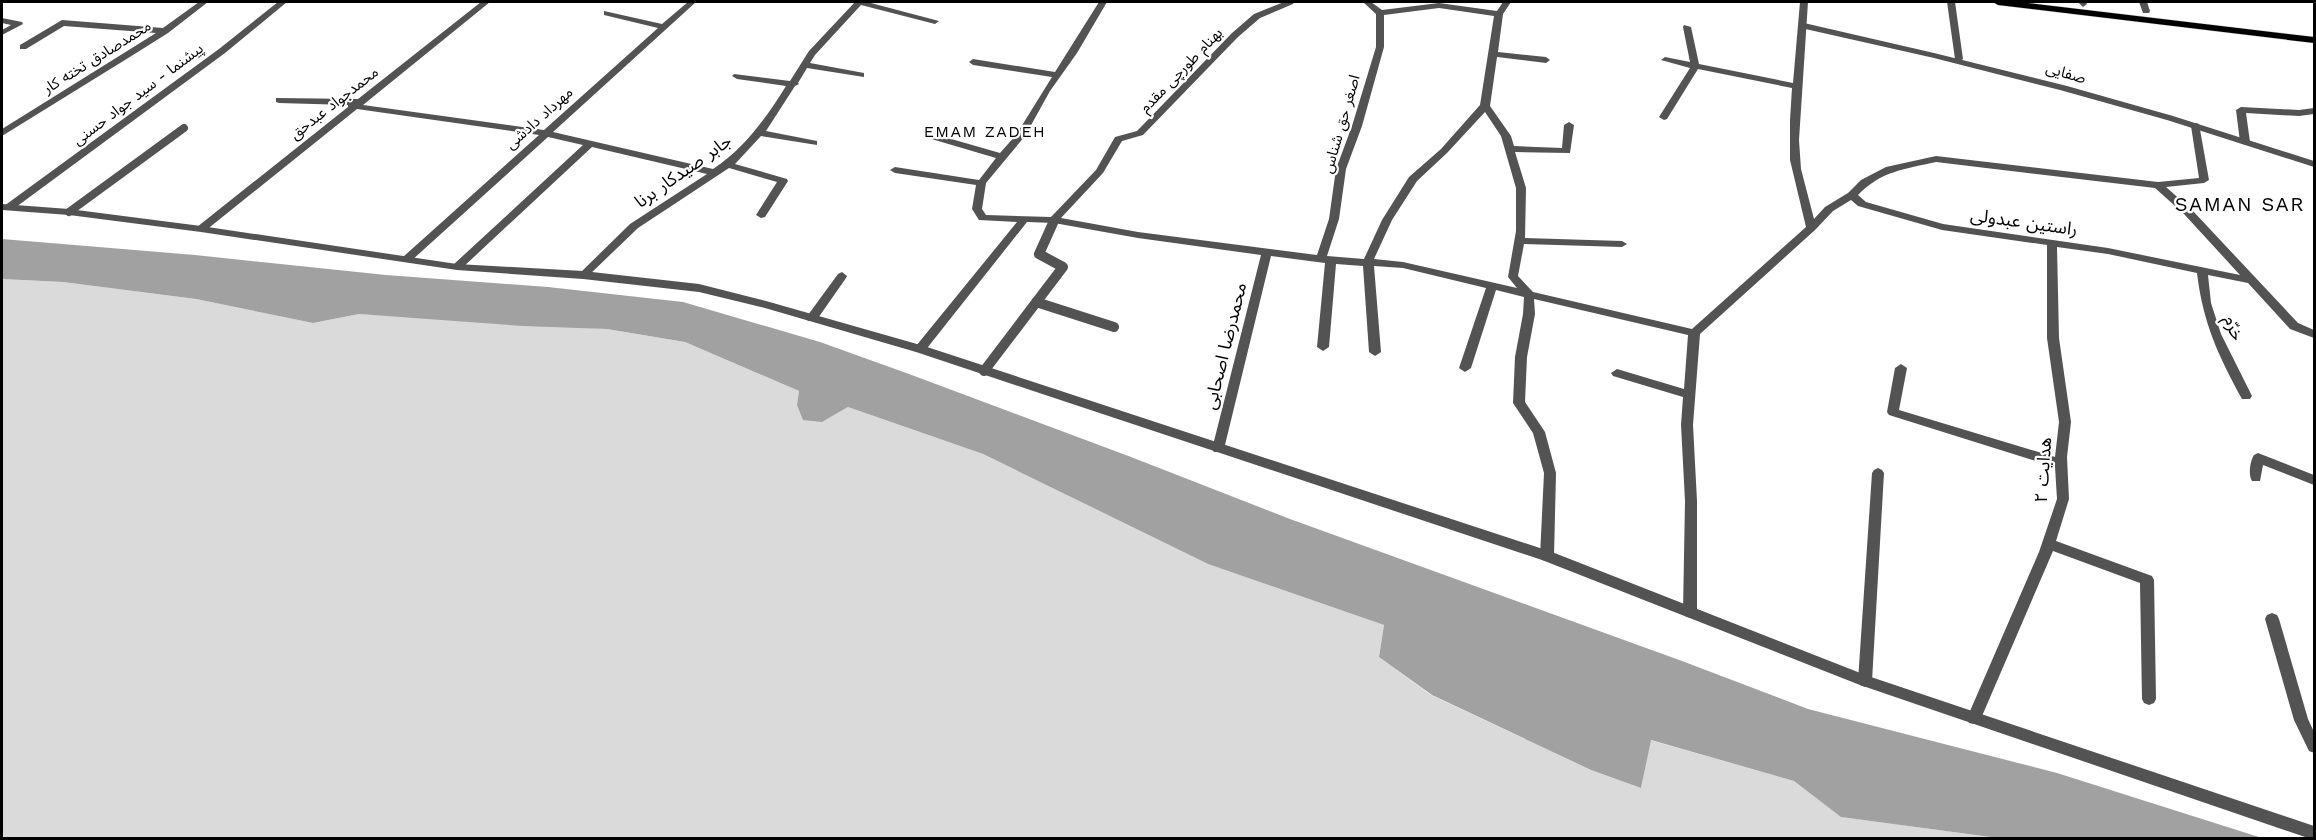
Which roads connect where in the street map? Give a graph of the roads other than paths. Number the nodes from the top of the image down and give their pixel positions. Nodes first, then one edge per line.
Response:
1 (204, 2) edge
2 (283, 2) edge
3 (486, 2) edge
4 (692, 2) edge
5 (859, 2) edge
6 (1103, 2) edge
7 (1290, 2) edge
8 (1367, 2) edge
9 (1507, 2) edge
10 (1804, 2) edge
11 (1952, 2) edge
12 (1998, 2) edge
13 (2067, 2) edge
14 (2082, 3) edge
15 (2144, 6) edge
16 (1380, 12) junction
17 (607, 13) dead end
18 (1499, 14) junction
19 (2, 21) edge
20 (934, 21) dead end
21 (1804, 26) junction
22 (663, 27) junction
23 (1687, 27) dead end
24 (165, 31) junction
25 (2314, 32) edge
26 (2, 33) edge
27 (2314, 40) edge
28 (23, 47) dead end
29 (1492, 54) junction
30 (1959, 59) junction
31 (1546, 60) dead end
32 (1665, 60) dead end
33 (973, 62) dead end
34 (805, 65) junction
35 (1695, 66) junction
36 (861, 75) dead end
37 (1058, 75) junction
38 (737, 76) dead end
39 (794, 84) junction
40 (1796, 87) junction
41 (279, 100) dead end
42 (355, 104) junction
43 (1485, 106) junction
44 (2314, 111) edge
45 (1664, 117) dead end
46 (1569, 125) dead end
47 (2196, 126) junction
48 (183, 128) dead end
49 (2, 133) edge
50 (544, 133) junction
51 (759, 133) junction
52 (931, 136) dead end
53 (2245, 142) junction
54 (814, 143) dead end
55 (589, 144) junction
56 (1510, 149) junction
57 (1002, 157) junction
58 (726, 164) junction
59 (2314, 164) edge
60 (895, 170) dead end
61 (713, 172) junction
62 (981, 183) junction
63 (2158, 184) junction
64 (1852, 195) junction
65 (5, 208) edge
66 (69, 212) junction
67 (761, 215) dead end
68 (1024, 220) junction
69 (1054, 220) junction
70 (1811, 228) junction
71 (201, 229) junction
72 (1519, 241) junction
73 (1622, 244) dead end
74 (2052, 244) junction
75 (1267, 252) junction
76 (407, 259) junction
77 (1326, 260) junction
78 (1368, 262) junction
79 (457, 267) junction
80 (2202, 270) junction
81 (582, 275) junction
82 (842, 276) dead end
83 (2248, 280) junction
84 (1492, 285) junction
85 (1529, 294) junction
86 (1036, 302) junction
87 (812, 318) junction
88 (1114, 327) dead end
89 (1694, 333) junction
90 (2314, 334) edge
91 (1323, 347) dead end
92 (920, 349) junction
93 (1375, 352) dead end
94 (1465, 368) dead end
95 (1901, 368) dead end
96 (984, 370) junction
97 (1617, 373) dead end
98 (1690, 395) junction
99 (2246, 396) dead end
100 (1218, 448) junction
101 (2061, 464) junction
102 (1878, 474) dead end
103 (2256, 478) dead end
104 (2314, 480) edge
105 (2049, 544) junction
106 (1547, 556) junction
107 (1690, 612) junction
108 (2272, 619) dead end
109 (1865, 681) junction
110 (2149, 699) dead end
111 (1974, 718) junction
112 (2314, 746) edge
113 (2314, 833) edge

1 - 24 street, محمدصادق تخته کار
2 - 65 street, پیشنما - سید جواد حسنی
3 - 42 street, محمدجواد عبدحق
4 - 22 street, مهرداد دادشی
5 - 20 street
5 - 34 street, جابر صیدکار برنا
6 - 37 street
7 - 69 street, بهنام طورچی مقدم
8 - 16 street
9 - 18 street
10 - 21 street
11 - 30 street
12 - 27 main road
13 - 14 main road
14 - 15 main road
15 - 25 main road
16 - 18 street
16 - 77 street, اصغر حق شناس
17 - 22 street
18 - 29 street
19 - 26 street
21 - 30 street, صفایی
21 - 40 street
22 - 50 street, مهرداد دادشی
23 - 35 street
24 - 28 street
24 - 49 street, محمدصادق تخته کار
29 - 31 street
29 - 43 street
30 - 47 street, صفایی
32 - 35 street
33 - 37 street
34 - 36 street
34 - 39 street, جابر صیدکار برنا
35 - 40 street
35 - 45 street
37 - 57 street
38 - 39 street
39 - 51 street, جابر صیدکار برنا
40 - 70 street
41 - 42 street
42 - 50 street
42 - 71 street, محمدجواد عبدحق
43 - 56 street
43 - 78 street
44 - 53 street
46 - 56 street
47 - 53 street, صفایی
47 - 63 street
48 - 66 lane
50 - 55 street
50 - 76 street, مهرداد دادشی
51 - 54 street
51 - 58 street, جابر صیدکار برنا
52 - 57 street
53 - 59 street, صفایی
55 - 61 street
55 - 79 street
56 - 72 street
57 - 62 street
58 - 61 street, جابر صیدکار برنا
58 - 67 street
60 - 62 street
61 - 81 street, جابر صیدکار برنا
62 - 68 street
63 - 64 street
63 - 83 street
64 - 70 street
64 - 74 street, راستین عبدولی
65 - 66 street
66 - 71 street
68 - 69 street
68 - 92 street
69 - 75 street
69 - 86 lane
70 - 89 street
71 - 76 street
72 - 73 street
72 - 85 street
74 - 80 street, راستین عبدولی
74 - 101 street, هدایت ۲
75 - 77 street
75 - 100 street, محمدرضا اصحابی
76 - 79 street
77 - 78 street
77 - 91 street, اصغر حق شناس
78 - 84 street
78 - 93 street
79 - 81 street
80 - 83 street, راستین عبدولی
80 - 99 street, خرّم
81 - 87 street
82 - 87 street
83 - 90 street
84 - 85 street
84 - 94 street
85 - 89 street
85 - 106 street
86 - 88 lane
86 - 96 lane
87 - 92 street
89 - 98 street
92 - 96 street
95 - 101 street
96 - 100 street
97 - 98 street
98 - 107 street
100 - 106 street
101 - 105 street, هدایت ۲
102 - 109 street
103 - 104 street
105 - 110 street
105 - 111 street, هدایت ۲
106 - 107 street
107 - 109 street
108 - 112 street
109 - 111 street
111 - 113 street

